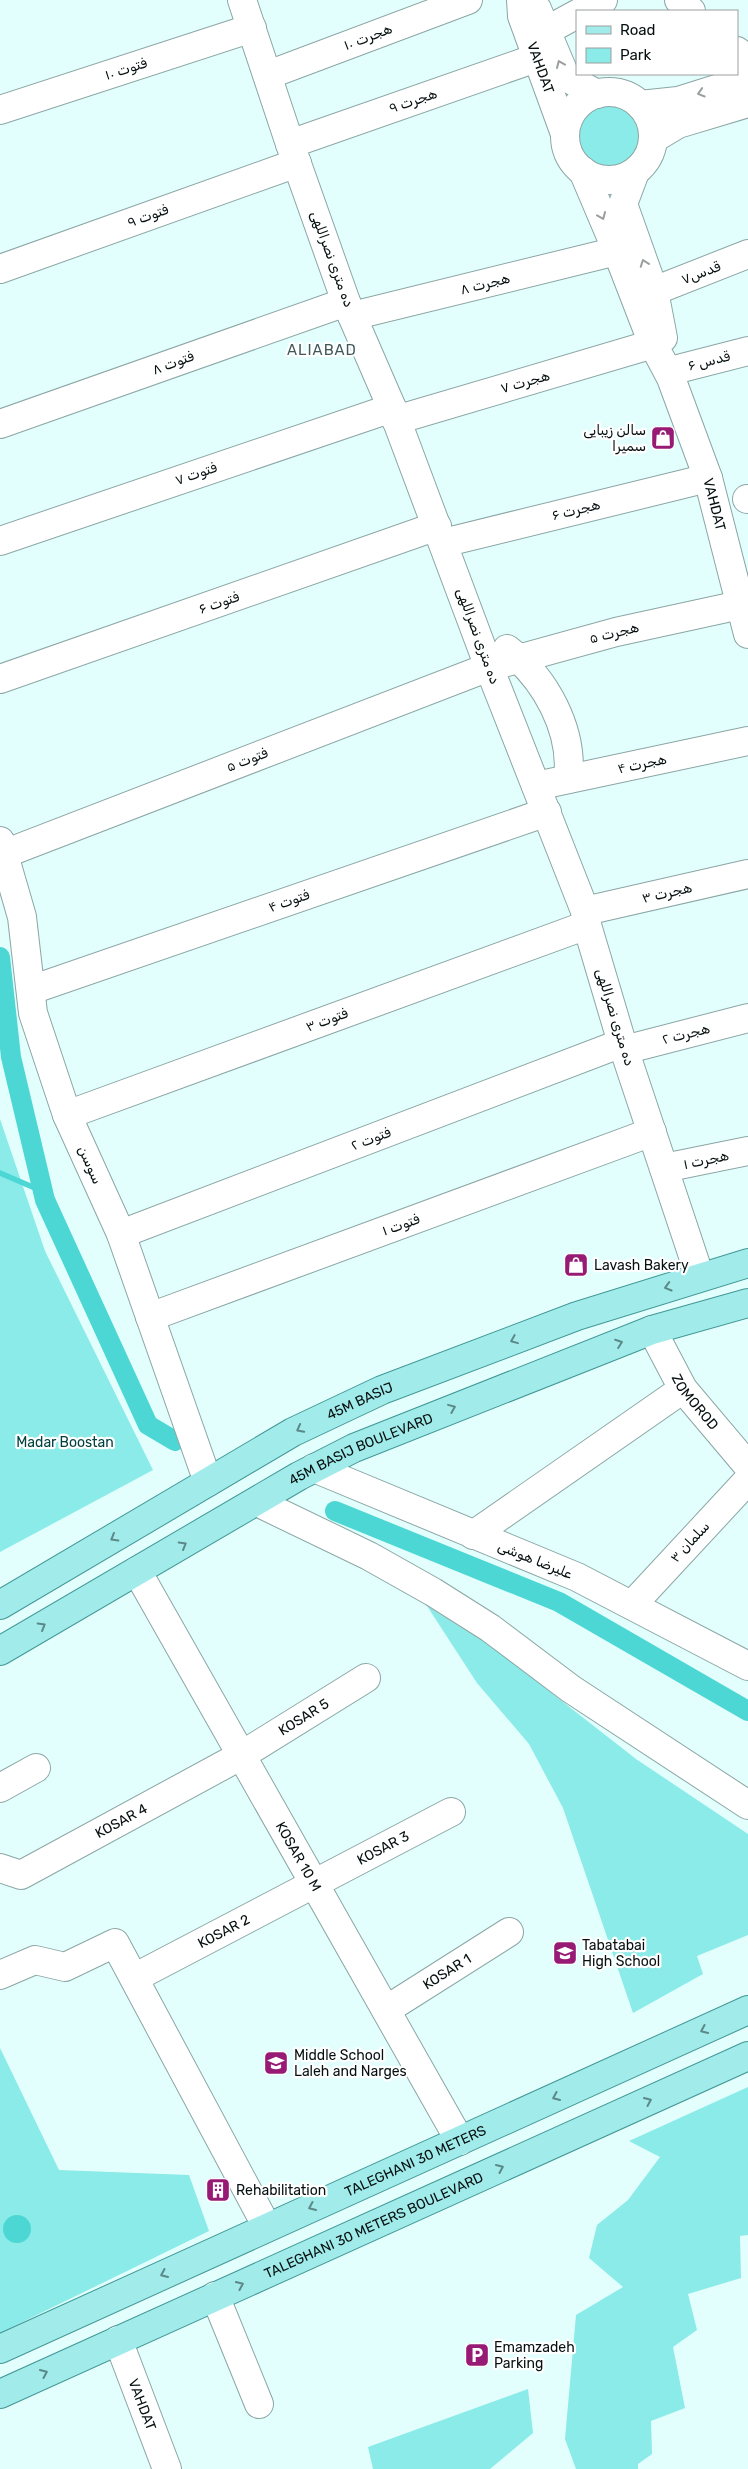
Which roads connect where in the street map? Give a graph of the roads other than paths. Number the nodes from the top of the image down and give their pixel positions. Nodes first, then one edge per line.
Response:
1 (242, 0) edge
2 (468, 0) edge
3 (521, 0) edge
4 (532, 0) edge
5 (603, 0) edge
6 (679, 0) edge
7 (584, 10) edge
8 (690, 10) edge
9 (576, 15) edge
10 (252, 28) junction
11 (546, 31) junction
12 (738, 52) edge
13 (536, 58) junction
14 (748, 60) edge
15 (268, 75) junction
16 (748, 79) edge
17 (597, 94) junction
18 (748, 103) edge
19 (640, 106) junction
20 (0, 110) edge
21 (565, 134) junction
22 (653, 139) junction
23 (293, 153) junction
24 (583, 171) junction
25 (635, 172) junction
26 (617, 252) junction
27 (748, 254) edge
28 (0, 269) edge
29 (654, 291) junction
30 (349, 309) junction
31 (653, 344) junction
32 (748, 351) edge
33 (670, 375) junction
34 (394, 414) junction
35 (0, 424) edge
36 (708, 478) junction
37 (440, 534) junction
38 (0, 540) edge
39 (740, 604) junction
40 (474, 624) junction
41 (748, 634) edge
42 (520, 658) junction
43 (489, 667) junction
44 (0, 679) edge
45 (748, 741) edge
46 (568, 779) junction
47 (536, 786) junction
48 (547, 812) junction
49 (2, 847) edge
50 (748, 874) edge
51 (586, 918) junction
52 (30, 990) junction
53 (748, 1018) edge
54 (623, 1046) junction
55 (67, 1115) junction
56 (652, 1132) junction
57 (748, 1151) edge
58 (664, 1168) junction
59 (121, 1234) junction
60 (748, 1263) edge
61 (700, 1277) junction
62 (748, 1304) edge
63 (577, 1316) junction
64 (150, 1318) junction
65 (652, 1330) junction
66 (589, 1354) junction
67 (683, 1389) junction
68 (748, 1466) edge
69 (314, 1468) junction
70 (748, 1480) edge
71 (208, 1482) junction
72 (257, 1502) junction
73 (473, 1535) junction
74 (137, 1571) junction
75 (0, 1605) edge
76 (632, 1605) junction
77 (0, 1651) edge
78 (748, 1666) edge
79 (366, 1678) dead end
80 (242, 1755) junction
81 (36, 1768) dead end
82 (0, 1788) edge
83 (748, 1805) edge
84 (451, 1812) dead end
85 (0, 1868) edge
86 (314, 1884) junction
87 (509, 1932) dead end
88 (0, 1975) edge
89 (134, 1978) junction
90 (386, 2010) junction
91 (748, 2010) edge
92 (748, 2056) edge
93 (460, 2140) junction
94 (267, 2228) junction
95 (216, 2296) junction
96 (118, 2340) junction
97 (0, 2349) edge
98 (0, 2394) edge
99 (260, 2404) dead end
100 (167, 2469) edge

1 - 10 street, ده متری نصراللهی
2 - 15 street, هجرت ۱۰
3 - 13 street, VAHDAT
4 - 11 street, VAHDAT
5 - 7 street
6 - 8 street
9 - 11 street
10 - 15 street, ده متری نصراللهی
10 - 20 street, فتوت ۱۰
17 -> 11 street, VAHDAT
12 - 14 street
13 - 21 street, VAHDAT
13 - 23 street, هجرت ۹
15 - 23 street, ده متری نصراللهی
16 -> 19 street
17 - 19 street
17 - 21 street
18 - 22 street
19 - 22 street
21 - 24 street
22 - 25 street
23 - 28 street, فتوت ۹
23 - 30 street, ده متری نصراللهی
24 - 25 street
24 -> 26 street, VAHDAT
29 -> 25 street, VAHDAT
26 - 30 street, هجرت ۸
26 - 31 street, VAHDAT
27 - 29 street, قدس۷
29 - 33 street, VAHDAT
30 - 34 street, ده متری نصراللهی
30 - 35 street, فتوت ۸
31 - 33 street, VAHDAT
31 - 34 street, هجرت ۷
32 - 33 street, قدس ۶
33 - 36 street, VAHDAT
34 - 37 street, ده متری نصراللهی
34 - 38 street, فتوت ۷
36 - 37 street, هجرت ۶
36 - 39 street, VAHDAT
37 - 40 street, ده متری نصراللهی
37 - 44 street, فتوت ۶
39 - 41 street, VAHDAT
39 - 42 street, هجرت ۵
40 - 42 street
40 - 43 street, ده متری نصراللهی
42 - 43 street, هجرت ۵
42 - 46 street
43 - 47 street, ده متری نصراللهی
43 - 49 street, فتوت ۵
45 - 46 street, هجرت ۴
46 - 47 street, هجرت ۴
47 - 48 street, ده متری نصراللهی
48 - 51 street, ده متری نصراللهی
48 - 52 street, فتوت ۴
49 - 52 street, سوسن
50 - 51 street, هجرت ۳
51 - 54 street, ده متری نصراللهی
51 - 55 street, فتوت ۳
52 - 55 street, سوسن
53 - 54 street, هجرت ۲
54 - 56 street, ده متری نصراللهی
54 - 59 street, فتوت ۲
55 - 59 street, سوسن
56 - 58 street, ده متری نصراللهی
56 - 64 street, فتوت ۱
57 - 58 street, هجرت ۱
58 - 61 street, ده متری نصراللهی
59 - 64 street, سوسن
60 - 61 main road, 45M BASIJ
61 -> 63 main road, 45M BASIJ
62 - 65 main road, 45M BASIJ BOULEVARD
63 - 66 main road
63 -> 71 main road, 45M BASIJ
64 - 71 street, سوسن
66 -> 65 main road, 45M BASIJ BOULEVARD
65 - 67 street, ZOMOROD
69 -> 66 main road, 45M BASIJ BOULEVARD
67 - 68 street, ZOMOROD
67 - 73 street
69 - 72 main road, 45M BASIJ BOULEVARD
69 - 73 street, علیرضا هوشی
70 - 76 street, سلمان ۳
71 -> 75 main road, 45M BASIJ
74 -> 72 main road, 45M BASIJ BOULEVARD
72 - 83 street
73 - 76 street, علیرضا هوشی
77 -> 74 main road, 45M BASIJ BOULEVARD
74 - 80 street, KOSAR 10 M
76 - 78 street, علیرضا هوشی
79 - 80 street, KOSAR 5
80 - 85 street, KOSAR 4
80 - 86 street, KOSAR 10 M
81 - 82 street
84 - 86 street, KOSAR 3
86 - 89 street, KOSAR 2
86 - 90 street, KOSAR 10 M
87 - 90 street, KOSAR 1
88 - 89 street
89 - 94 street
90 - 93 street, KOSAR 10 M
91 -> 93 main road, TALEGHANI 30 METERS
95 -> 92 main road, TALEGHANI 30 METERS BOULEVARD
93 -> 94 main road, TALEGHANI 30 METERS
94 -> 97 main road, TALEGHANI 30 METERS
95 - 96 main road, TALEGHANI 30 METERS BOULEVARD
95 - 99 street
98 -> 96 main road, TALEGHANI 30 METERS BOULEVARD
96 - 100 street, VAHDAT

